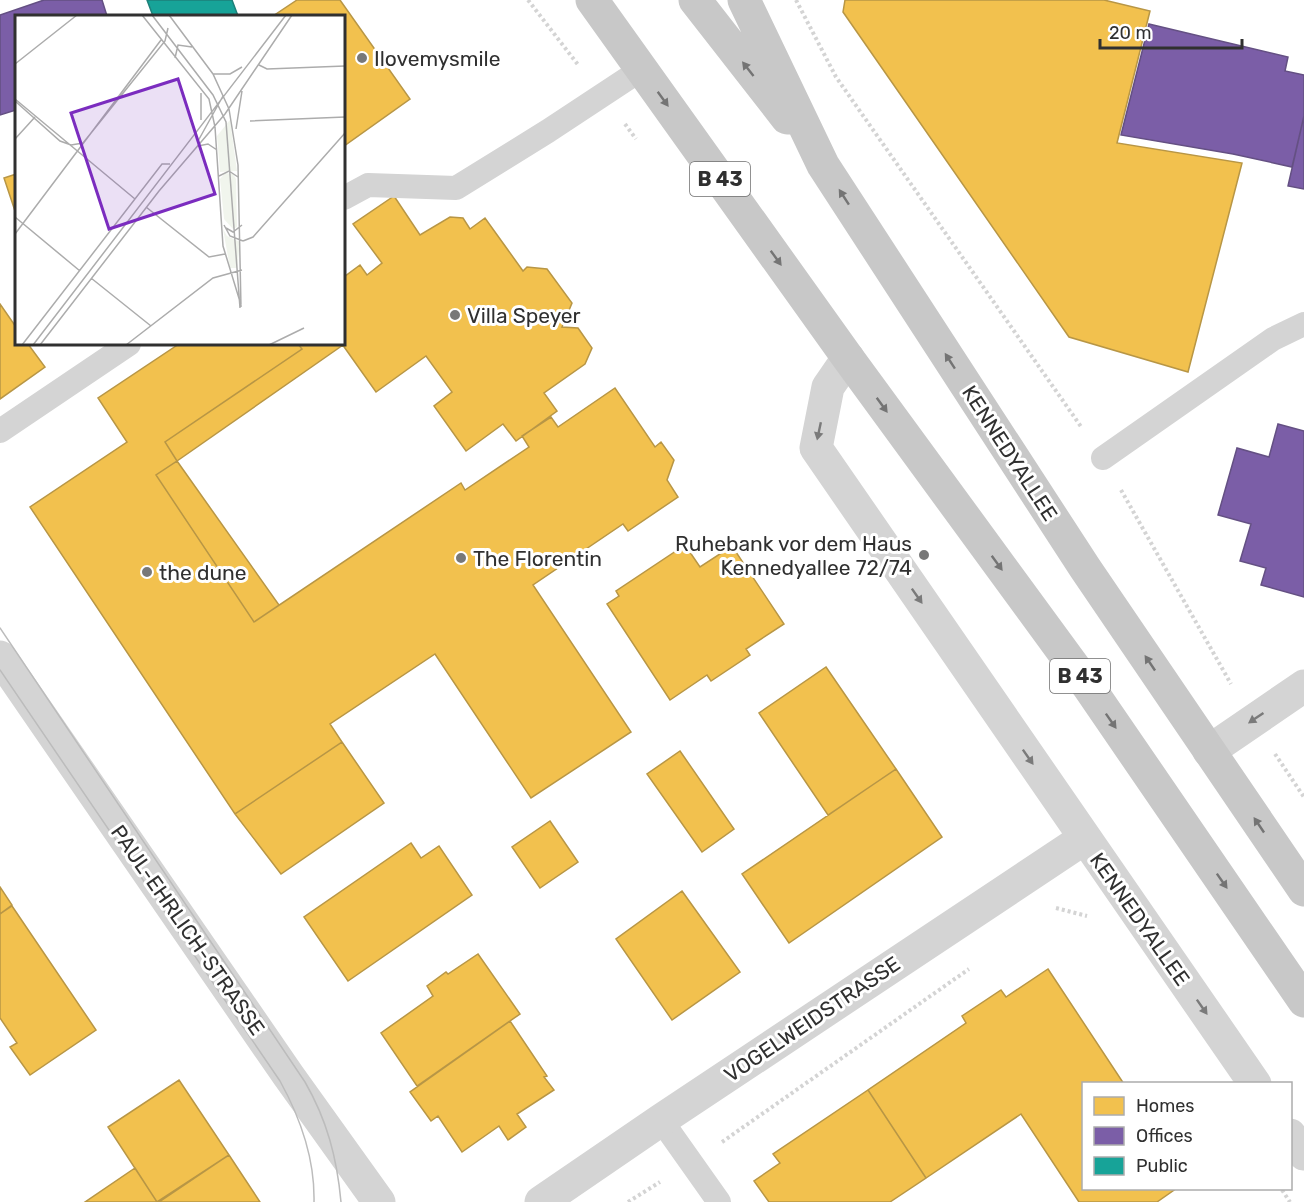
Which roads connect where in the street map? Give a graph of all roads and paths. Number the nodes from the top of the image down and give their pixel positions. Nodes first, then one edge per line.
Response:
1 (592, 0) edge
2 (695, 0) edge
3 (796, 0) edge
4 (749, 4) edge
5 (642, 69) junction
6 (836, 76) dead end
7 (823, 165) junction
8 (345, 197) edge
9 (1304, 324) edge
10 (128, 345) edge
11 (848, 358) junction
12 (0, 431) edge
13 (1103, 458) dead end
14 (0, 657) edge
15 (1304, 686) edge
16 (1209, 751) junction
17 (1084, 838) junction
18 (1304, 890) edge
19 (1056, 908) dead end
20 (1047, 915) dead end
21 (970, 968) dead end
22 (1304, 1001) edge
23 (1254, 1082) edge
24 (661, 1120) junction
25 (1292, 1138) edge
26 (1304, 1155) edge
27 (692, 1163) junction
28 (379, 1202) edge
29 (541, 1202) edge
30 (628, 1202) edge
31 (719, 1202) edge

1 - 5 main road, B 43
7 -> 2 main road, B 43
3 - 6 path
4 - 7 main road, KENNEDYALLEE / B 43
5 - 8 lane
5 -> 11 main road, B 43
16 -> 7 main road, KENNEDYALLEE / B 43
9 - 13 lane
10 - 12 lane
11 -> 17 street, KENNEDYALLEE
11 -> 22 main road, B 43
14 - 28 street, PAUL-EHRLICH-STRASSE
15 -> 16 street
18 -> 16 main road, KENNEDYALLEE / B 43
17 -> 23 street, KENNEDYALLEE
17 - 24 street, VOGELWEIDSTRASSE
19 - 20 path
21 - 27 path
24 - 27 lane
24 - 29 street, VOGELWEIDSTRASSE
25 - 26 street
27 - 30 path
27 - 31 lane

